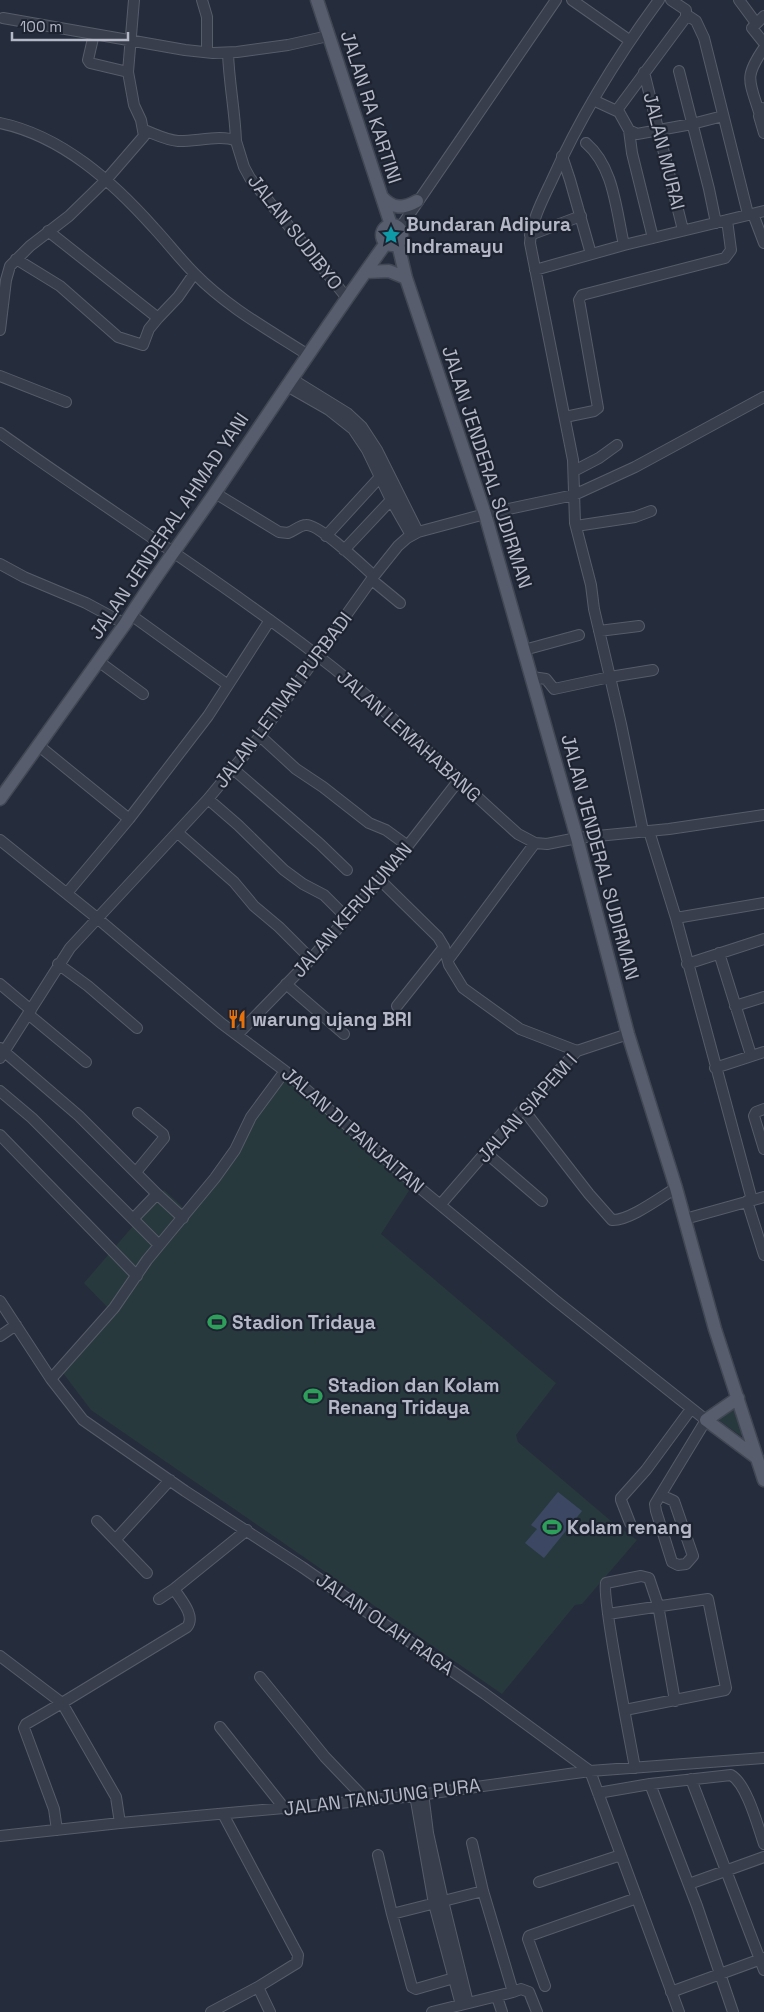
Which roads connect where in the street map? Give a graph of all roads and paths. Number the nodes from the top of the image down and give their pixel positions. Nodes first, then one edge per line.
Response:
1 (134, 0) edge
2 (202, 0) edge
3 (316, 0) edge
4 (556, 0) edge
5 (572, 0) edge
6 (659, 0) edge
7 (671, 0) edge
8 (739, 0) edge
9 (687, 15) junction
10 (3, 18) dead end
11 (760, 19) edge
12 (94, 34) junction
13 (328, 36) junction
14 (130, 40) junction
15 (629, 40) junction
16 (764, 44) edge
17 (764, 48) edge
18 (207, 52) junction
19 (228, 53) junction
20 (679, 71) dead end
21 (128, 72) junction
22 (644, 72) junction
23 (593, 100) junction
24 (762, 109) edge
25 (617, 110) junction
26 (724, 116) junction
27 (0, 123) edge
28 (692, 124) junction
29 (144, 130) junction
30 (630, 130) junction
31 (659, 131) junction
32 (764, 133) edge
33 (236, 141) junction
34 (586, 143) dead end
35 (562, 156) junction
36 (106, 180) junction
37 (381, 195) junction
38 (416, 201) junction
39 (764, 211) edge
40 (750, 214) junction
41 (581, 216) junction
42 (727, 220) junction
43 (716, 223) junction
44 (395, 226) junction
45 (683, 230) junction
46 (48, 231) junction
47 (530, 235) junction
48 (653, 238) junction
49 (764, 243) edge
50 (392, 244) junction
51 (624, 245) junction
52 (591, 254) junction
53 (16, 259) junction
54 (535, 270) junction
55 (366, 272) junction
56 (194, 274) junction
57 (406, 278) junction
58 (346, 298) junction
59 (158, 318) junction
60 (0, 330) edge
61 (308, 354) junction
62 (0, 376) edge
63 (289, 383) junction
64 (764, 396) edge
65 (66, 402) dead end
66 (565, 417) junction
67 (0, 433) edge
68 (617, 446) dead end
69 (380, 477) junction
70 (574, 484) junction
71 (215, 493) junction
72 (391, 500) junction
73 (651, 511) dead end
74 (485, 514) junction
75 (576, 526) junction
76 (415, 533) junction
77 (326, 536) junction
78 (344, 550) junction
79 (174, 551) junction
80 (0, 564) edge
81 (373, 578) junction
82 (400, 603) dead end
83 (128, 620) junction
84 (270, 620) junction
85 (639, 626) dead end
86 (599, 631) junction
87 (579, 635) dead end
88 (524, 650) junction
89 (319, 656) junction
90 (98, 661) junction
91 (653, 670) dead end
92 (610, 676) junction
93 (532, 677) junction
94 (228, 685) junction
95 (143, 694) dead end
96 (260, 736) junction
97 (39, 746) junction
98 (232, 768) junction
99 (459, 780) junction
100 (0, 799) edge
101 (208, 799) junction
102 (764, 815) edge
103 (129, 819) junction
104 (646, 831) junction
105 (178, 833) junction
106 (577, 838) junction
107 (0, 840) edge
108 (535, 843) junction
109 (408, 846) junction
110 (348, 870) dead end
111 (380, 880) junction
112 (66, 893) junction
113 (764, 903) edge
114 (97, 918) junction
115 (347, 918) junction
116 (676, 918) junction
117 (764, 939) edge
118 (444, 947) junction
119 (719, 953) junction
120 (311, 959) junction
121 (448, 960) junction
122 (58, 964) junction
123 (687, 964) junction
124 (0, 984) edge
125 (286, 984) junction
126 (764, 997) edge
127 (397, 1006) dead end
128 (735, 1006) junction
129 (29, 1012) junction
130 (137, 1028) dead end
131 (238, 1034) junction
132 (344, 1034) dead end
133 (628, 1034) junction
134 (577, 1051) junction
135 (764, 1052) edge
136 (1, 1053) edge
137 (751, 1055) junction
138 (86, 1062) dead end
139 (715, 1068) junction
140 (285, 1071) junction
141 (0, 1091) edge
142 (523, 1110) junction
143 (760, 1110) edge
144 (138, 1113) dead end
145 (0, 1135) edge
146 (763, 1145) edge
147 (486, 1152) junction
148 (136, 1172) junction
149 (676, 1188) junction
150 (157, 1194) junction
151 (764, 1197) edge
152 (542, 1201) dead end
153 (750, 1201) junction
154 (441, 1204) junction
155 (183, 1218) junction
156 (685, 1219) junction
157 (133, 1220) junction
158 (159, 1245) junction
159 (764, 1255) edge
160 (137, 1276) junction
161 (0, 1301) edge
162 (16, 1325) junction
163 (0, 1336) edge
164 (51, 1379) junction
165 (738, 1398) junction
166 (691, 1409) junction
167 (706, 1420) junction
168 (757, 1458) junction
169 (170, 1480) junction
170 (764, 1480) edge
171 (661, 1496) junction
172 (97, 1521) dead end
173 (630, 1523) dead end
174 (246, 1530) junction
175 (116, 1539) junction
176 (147, 1573) dead end
177 (174, 1589) junction
178 (159, 1599) dead end
179 (658, 1605) junction
180 (608, 1614) junction
181 (0, 1656) edge
182 (260, 1677) dead end
183 (675, 1701) junction
184 (62, 1703) junction
185 (625, 1710) junction
186 (220, 1727) dead end
187 (764, 1758) edge
188 (635, 1768) junction
189 (590, 1771) junction
190 (691, 1779) junction
191 (650, 1784) junction
192 (598, 1793) junction
193 (419, 1794) junction
194 (367, 1800) junction
195 (286, 1809) junction
196 (223, 1814) junction
197 (120, 1823) junction
198 (57, 1830) junction
199 (0, 1836) edge
200 (472, 1843) dead end
201 (764, 1844) edge
202 (378, 1855) dead end
203 (621, 1855) junction
204 (764, 1857) edge
205 (727, 1870) junction
206 (539, 1882) dead end
207 (688, 1884) junction
208 (484, 1891) junction
209 (637, 1898) junction
210 (438, 1902) junction
211 (392, 1914) junction
212 (762, 1958) edge
213 (764, 1970) edge
214 (719, 1974) junction
215 (454, 1978) junction
216 (544, 1986) dead end
217 (258, 1987) junction
218 (513, 1992) junction
219 (671, 1992) junction
220 (497, 1997) junction
221 (465, 2004) junction
222 (211, 2012) edge
223 (270, 2012) edge
224 (432, 2012) edge
225 (502, 2012) edge
226 (537, 2012) edge
227 (679, 2012) edge
228 (733, 2012) edge

1 - 14 street
2 - 18 street
3 - 13 main road, JALAN RA KARTINI
4 - 38 street
5 - 15 street
6 - 15 street
7 - 9 street
8 - 11 street
9 - 22 street
9 - 26 street
10 - 12 street
11 - 16 street
12 - 14 street
12 - 21 street
13 - 19 street
13 - 37 main road, JALAN RA KARTINI
14 - 18 street
14 - 21 street
15 - 23 street
17 - 24 street
18 - 19 street
19 - 33 street, JALAN SUDIBYO
20 - 28 street
21 - 29 street
22 - 25 street
22 - 31 street, JALAN MURAI
23 - 25 street
23 - 35 street
24 - 32 street
25 - 30 street
26 - 28 street
26 - 40 street
27 - 36 street
28 - 31 street
28 - 43 street
29 - 33 street
29 - 36 street
30 - 31 street
30 - 48 street
31 - 45 street, JALAN MURAI
33 - 58 street, JALAN SUDIBYO
34 - 51 street
35 - 41 street
35 - 47 street
36 - 46 street
36 - 56 street
37 - 38 main road
37 - 44 main road, JALAN RA KARTINI
38 - 44 street
39 - 40 street
40 - 42 street
40 - 49 street
41 - 47 street
41 - 52 street
42 - 43 street
42 - 66 street
43 - 45 street
44 - 50 main road
44 - 50 main road
45 - 48 street
46 - 53 street
46 - 59 street
47 - 54 street
48 - 51 street
50 - 55 main road, JALAN JENDERAL AHMAD YANI
50 - 57 main road, JALAN JENDERAL SUDIRMAN
51 - 52 street
52 - 54 street
53 - 59 street
53 - 60 street
54 - 66 street
55 - 57 main road
55 - 58 main road, JALAN JENDERAL AHMAD YANI
56 - 59 street
56 - 61 street
57 - 74 main road, JALAN JENDERAL SUDIRMAN
58 - 61 main road, JALAN JENDERAL AHMAD YANI
61 - 63 main road, JALAN JENDERAL AHMAD YANI
62 - 65 street
63 - 69 street
63 - 71 main road, JALAN JENDERAL AHMAD YANI
63 - 76 street
64 - 70 street
66 - 70 street
67 - 79 street, JALAN LEMAHABANG
68 - 70 street
69 - 72 street
69 - 77 street
70 - 74 street, JALAN LETNAN PURBADI
70 - 75 street
71 - 77 street
71 - 79 main road, JALAN JENDERAL AHMAD YANI
72 - 76 street
72 - 78 street
73 - 75 street
74 - 76 street, JALAN LETNAN PURBADI
74 - 88 main road, JALAN JENDERAL SUDIRMAN
75 - 86 street
76 - 81 street, JALAN LETNAN PURBADI
77 - 78 street
78 - 81 street
79 - 83 main road, JALAN JENDERAL AHMAD YANI
79 - 84 street, JALAN LEMAHABANG
80 - 83 street
81 - 82 street
81 - 89 street, JALAN LETNAN PURBADI
83 - 90 main road, JALAN JENDERAL AHMAD YANI
83 - 94 street
84 - 89 street, JALAN LEMAHABANG
84 - 94 street
85 - 86 street
86 - 92 street
87 - 88 street
88 - 93 main road, JALAN JENDERAL SUDIRMAN
89 - 96 street, JALAN LETNAN PURBADI
89 - 99 street, JALAN LEMAHABANG
90 - 95 street
90 - 97 main road, JALAN JENDERAL AHMAD YANI
91 - 92 street
92 - 93 street
92 - 104 street
93 - 106 main road, JALAN JENDERAL SUDIRMAN
94 - 103 street
96 - 98 street, JALAN LETNAN PURBADI
96 - 109 street
97 - 100 main road, JALAN JENDERAL AHMAD YANI
97 - 103 street
98 - 101 street, JALAN LETNAN PURBADI
98 - 110 street
99 - 108 street, JALAN LEMAHABANG
99 - 109 street, JALAN KERUKUNAN
101 - 105 street, JALAN LETNAN PURBADI
101 - 115 street
102 - 104 street
103 - 112 street
104 - 106 street
104 - 116 street
105 - 114 street, JALAN LETNAN PURBADI
105 - 120 street
106 - 108 street
106 - 133 main road, JALAN JENDERAL SUDIRMAN
107 - 112 street, JALAN DI PANJAITAN
108 - 121 street
109 - 111 street, JALAN KERUKUNAN
111 - 115 street, JALAN KERUKUNAN
111 - 118 street
112 - 114 street, JALAN DI PANJAITAN
113 - 116 street
114 - 122 street, JALAN LETNAN PURBADI
114 - 131 street, JALAN DI PANJAITAN
115 - 120 street, JALAN KERUKUNAN
116 - 123 street
117 - 119 street
118 - 121 street
118 - 127 street
119 - 123 street
119 - 128 street
120 - 125 street, JALAN KERUKUNAN
121 - 134 street
122 - 129 street, JALAN LETNAN PURBADI
122 - 130 street
123 - 139 street
124 - 129 street
125 - 131 street, JALAN KERUKUNAN
125 - 132 street
126 - 128 street
128 - 137 street
129 - 136 street, JALAN LETNAN PURBADI
129 - 138 street
131 - 140 street, JALAN DI PANJAITAN
133 - 134 street, JALAN SIAPEM I
133 - 149 main road, JALAN JENDERAL SUDIRMAN
134 - 142 street, JALAN SIAPEM I
135 - 137 street
136 - 148 street
137 - 139 street
139 - 153 street
140 - 154 street, JALAN DI PANJAITAN
140 - 155 street
141 - 157 street
142 - 147 street, JALAN SIAPEM I
142 - 149 street
143 - 146 street
144 - 148 street
145 - 160 street
147 - 152 street
147 - 154 street, JALAN SIAPEM I
148 - 150 street
149 - 156 main road, JALAN JENDERAL SUDIRMAN
150 - 155 street
150 - 157 street
151 - 153 street
153 - 156 street
153 - 159 street
154 - 166 street, JALAN DI PANJAITAN
155 - 158 street
156 - 165 main road, JALAN JENDERAL SUDIRMAN
157 - 158 street
158 - 160 street
160 - 164 street
161 - 162 street, JALAN OLAH RAGA
162 - 163 street
162 - 164 street, JALAN OLAH RAGA
164 - 169 street, JALAN OLAH RAGA
165 - 167 main road
165 - 168 main road, JALAN JENDERAL SUDIRMAN
166 - 167 street, JALAN DI PANJAITAN
166 - 173 street
167 - 168 main road
167 - 171 street
168 - 170 main road, JALAN JENDERAL SUDIRMAN
169 - 174 street, JALAN OLAH RAGA
169 - 175 street
171 - 171 street
172 - 175 street
174 - 177 street
174 - 189 street, JALAN OLAH RAGA
175 - 176 street
177 - 178 street
177 - 184 street
179 - 180 street
179 - 180 street
179 - 183 street
179 - 183 street
180 - 185 street
181 - 184 street
182 - 194 street
183 - 185 street
184 - 197 street
184 - 198 street
185 - 188 street
186 - 195 street
187 - 188 street, JALAN TANJUNG PURA
188 - 189 street, JALAN TANJUNG PURA
189 - 192 street
189 - 193 street, JALAN TANJUNG PURA
190 - 191 street
190 - 201 street
190 - 205 street
191 - 192 street
191 - 207 street
192 - 203 street
193 - 194 street, JALAN TANJUNG PURA
193 - 210 street
194 - 195 street, JALAN TANJUNG PURA
195 - 196 street, JALAN TANJUNG PURA
196 - 197 street, JALAN TANJUNG PURA
196 - 217 street
197 - 198 street, JALAN TANJUNG PURA
198 - 199 street, JALAN TANJUNG PURA
200 - 208 street
202 - 211 street
203 - 206 street
203 - 209 street
204 - 205 street
205 - 207 street
205 - 212 street
207 - 214 street
208 - 210 street
208 - 218 street
209 - 216 street
209 - 219 street
210 - 211 street
210 - 215 street
210 - 221 street
211 - 215 street
212 - 213 street
212 - 214 street
214 - 219 street
214 - 228 street
215 - 221 street
217 - 222 street
217 - 223 street
218 - 220 street
218 - 226 street
219 - 227 street
220 - 221 street
220 - 225 street
221 - 224 street

